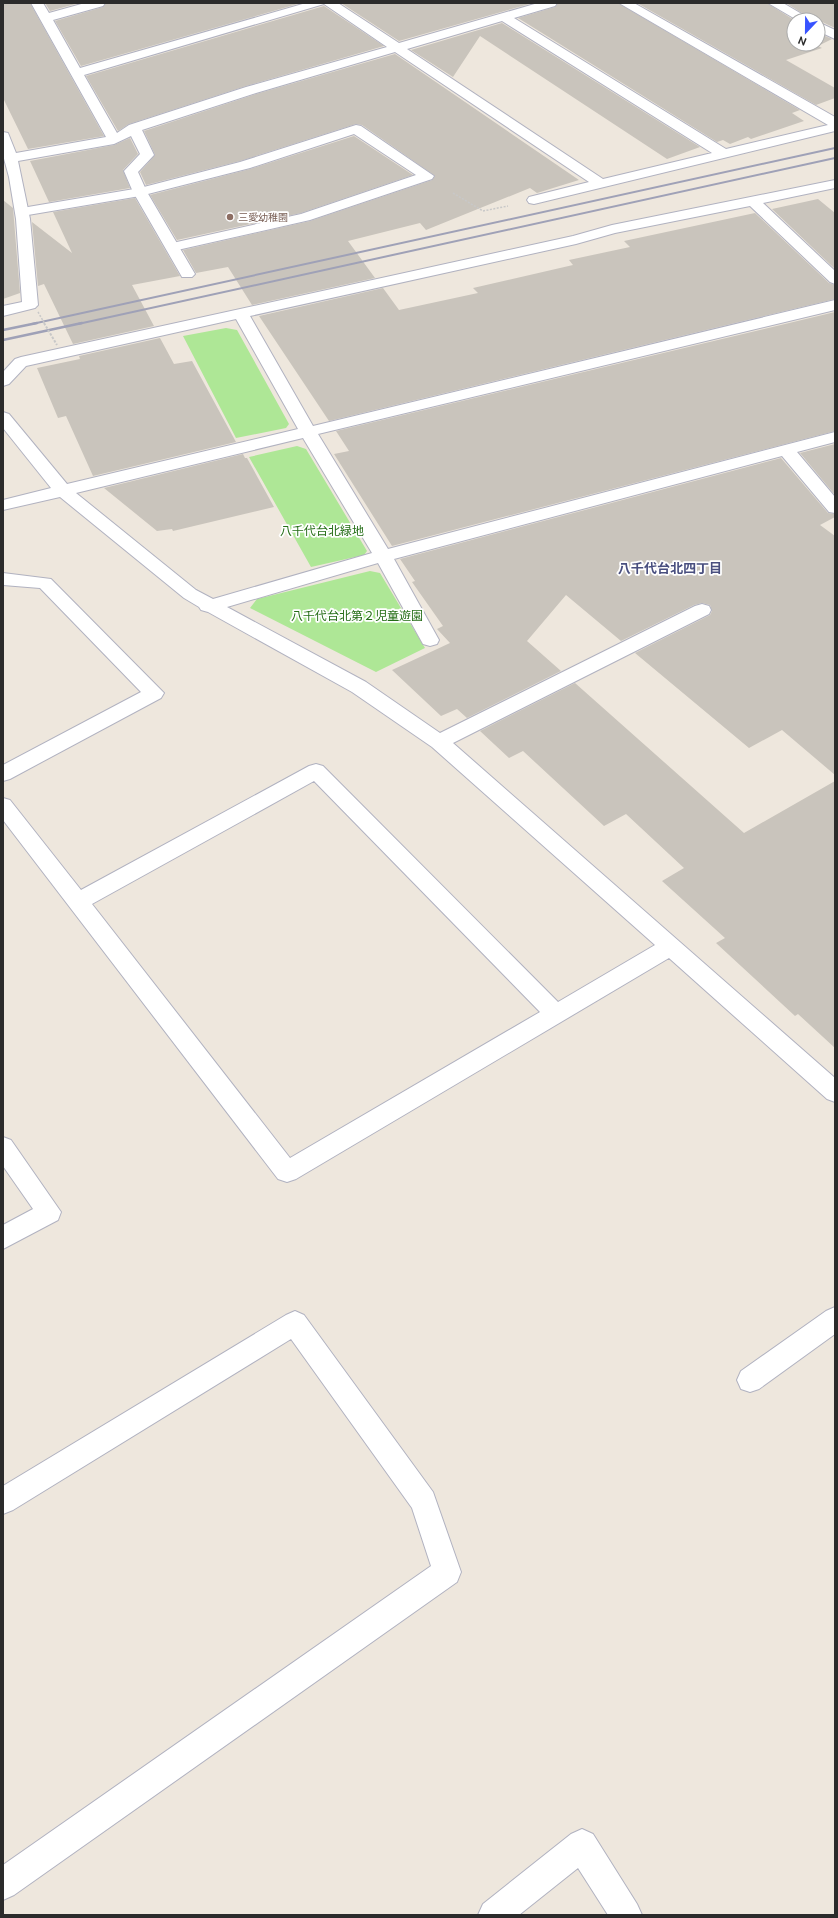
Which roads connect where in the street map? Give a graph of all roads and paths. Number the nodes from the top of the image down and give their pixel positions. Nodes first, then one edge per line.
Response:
1 (37, 3) edge
2 (99, 3) edge
3 (319, 3) edge
4 (330, 3) edge
5 (551, 3) edge
6 (625, 3) edge
7 (774, 3) edge
8 (791, 12) edge
9 (504, 17) junction
10 (46, 18) junction
11 (826, 30) edge
12 (835, 35) edge
13 (397, 48) junction
14 (78, 73) junction
15 (835, 123) edge
16 (835, 127) edge
17 (134, 128) junction
18 (3, 136) edge
19 (114, 140) junction
20 (724, 154) junction
21 (12, 158) junction
22 (427, 176) junction
23 (601, 184) junction
24 (835, 184) edge
25 (140, 192) junction
26 (534, 200) joint
27 (754, 201) junction
28 (22, 212) junction
29 (173, 247) junction
30 (187, 274) dead end
31 (835, 279) edge
32 (835, 305) edge
33 (3, 311) edge
34 (38, 312) dead end
35 (240, 313) junction
36 (57, 345) dead end
37 (3, 381) edge
38 (3, 417) edge
39 (309, 432) junction
40 (835, 437) edge
41 (785, 449) junction
42 (62, 490) junction
43 (3, 505) edge
44 (835, 508) edge
45 (383, 556) junction
46 (3, 579) edge
47 (208, 606) junction
48 (702, 610) dead end
49 (430, 640) dead end
50 (439, 742) junction
51 (3, 774) edge
52 (3, 805) edge
53 (77, 902) junction
54 (670, 947) junction
55 (556, 1014) junction
56 (835, 1092) edge
57 (3, 1147) edge
58 (3, 1238) edge
59 (835, 1319) edge
60 (750, 1380) dead end
61 (3, 1501) edge
62 (3, 1884) edge
63 (494, 1915) edge
64 (626, 1915) edge

1 - 10 street
2 - 10 street
3 - 14 street
4 - 13 street
5 - 9 street
6 - 15 street
7 - 8 street
9 - 13 street
9 - 20 street
10 - 14 street
11 - 12 street
13 - 17 street
13 - 23 street
14 - 19 street
16 - 20 street
17 - 19 street
17 - 25 street
18 - 21 street
19 - 21 street
20 - 23 street
21 - 28 street
22 - 25 street
22 - 26 path
22 - 29 street
23 - 26 street
24 - 27 street
25 - 28 street
25 - 29 street
27 - 31 street
27 - 35 street
28 - 33 street
29 - 30 street
32 - 39 street
34 - 36 path, bridge
35 - 37 street
35 - 39 street
38 - 42 street
39 - 42 street
39 - 45 street
40 - 41 street
41 - 44 street
41 - 45 street
42 - 43 street
42 - 47 street
45 - 47 street
45 - 49 street
46 - 51 street
47 - 50 street
48 - 50 street
50 - 54 street
52 - 53 street
53 - 55 street
53 - 55 street
54 - 55 street
54 - 56 street
57 - 58 street
59 - 60 street
61 - 62 street
63 - 64 street

